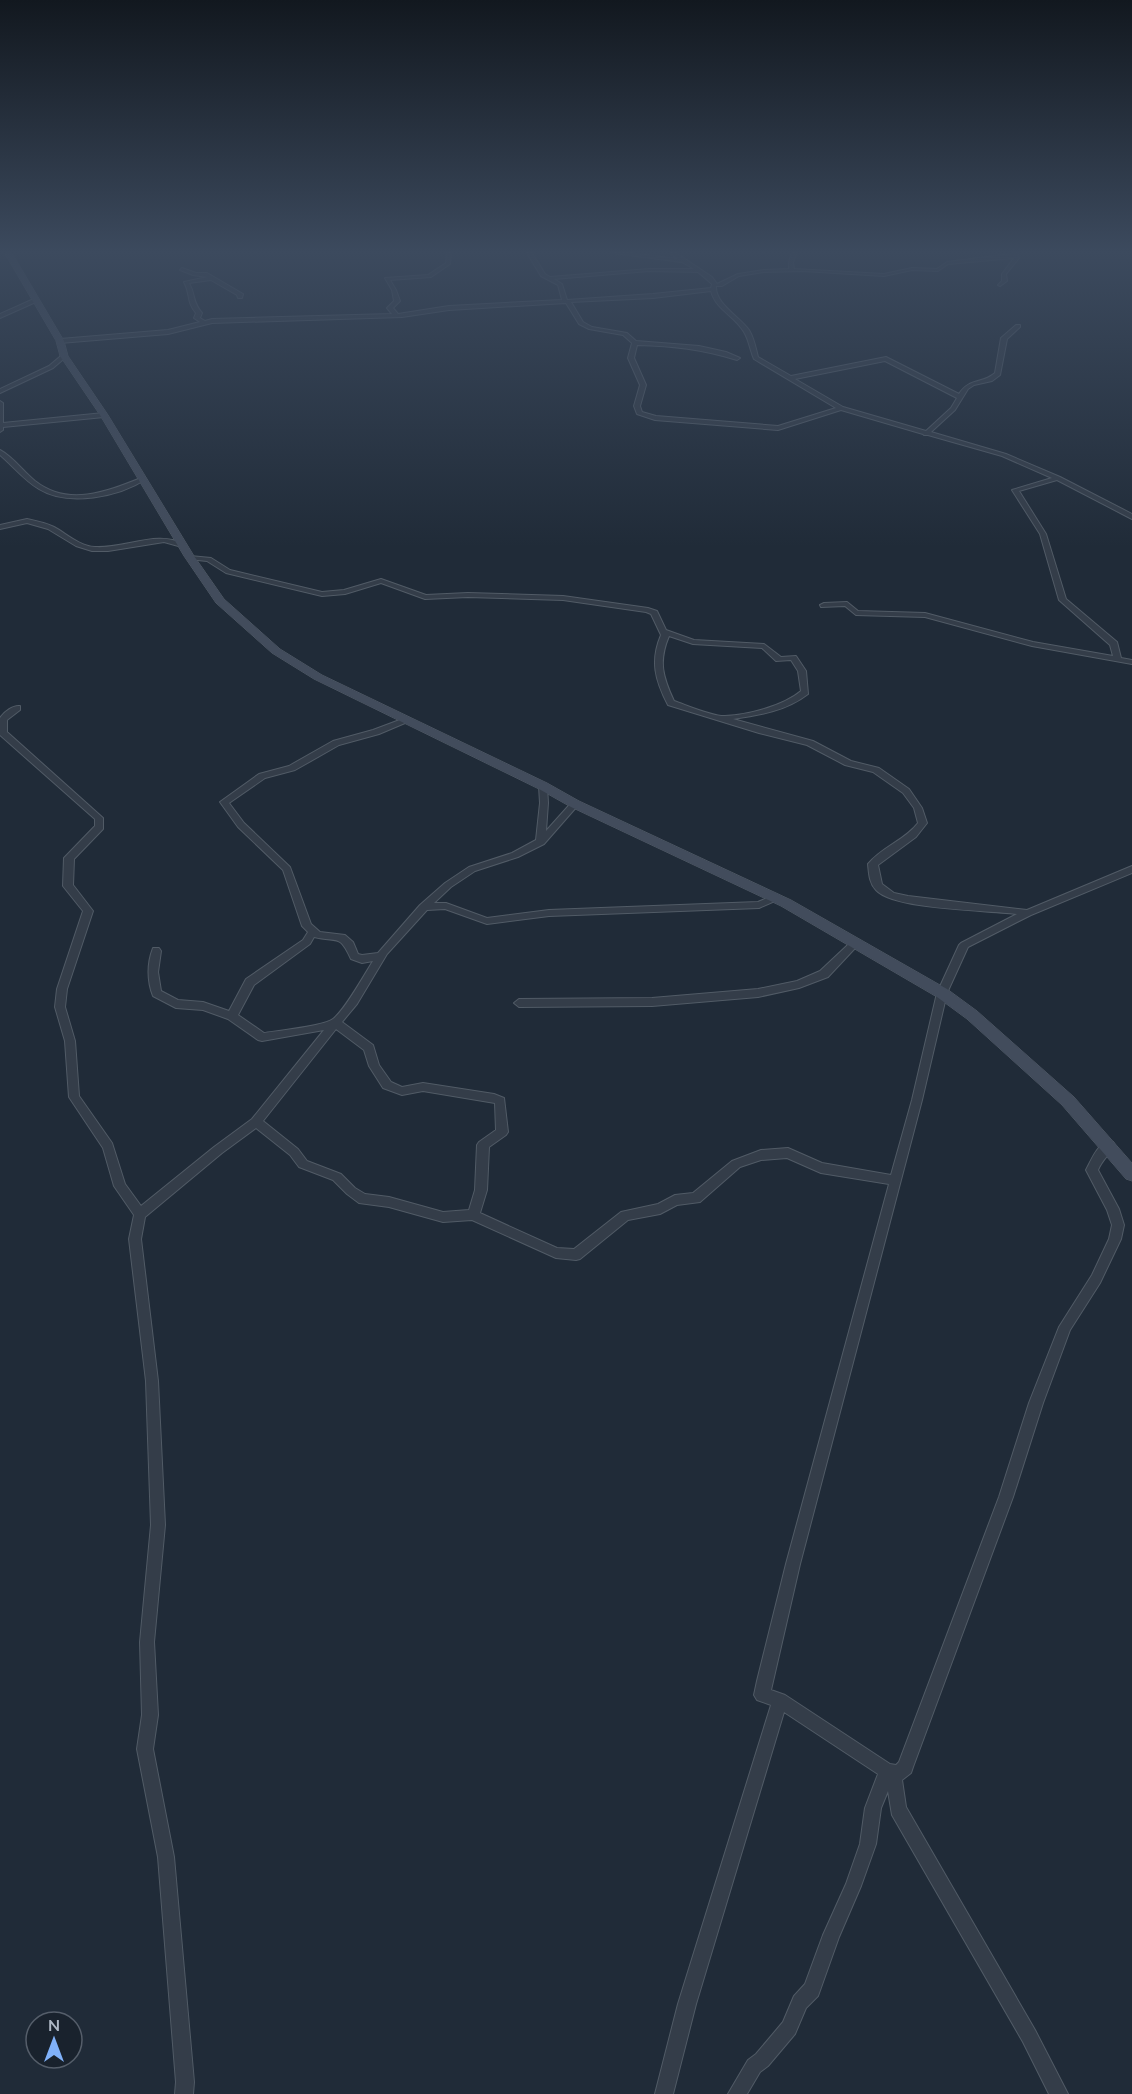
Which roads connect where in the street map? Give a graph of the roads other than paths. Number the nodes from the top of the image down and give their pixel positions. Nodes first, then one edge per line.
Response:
1 (63, 351) edge
2 (633, 351) edge
3 (720, 351) edge
4 (754, 351) edge
5 (1002, 351) edge
6 (64, 356) junction
7 (736, 358) dead end
8 (791, 378) junction
9 (0, 391) edge
10 (960, 397) junction
11 (0, 403) edge
12 (841, 408) junction
13 (104, 415) junction
14 (1, 427) edge
15 (926, 434) junction
16 (0, 452) edge
17 (1059, 478) junction
18 (142, 479) junction
19 (1132, 517) edge
20 (0, 527) edge
21 (182, 545) junction
22 (190, 558) junction
23 (824, 605) dead end
24 (663, 631) junction
25 (1117, 659) junction
26 (1132, 662) edge
27 (16, 708) dead end
28 (726, 718) junction
29 (408, 720) junction
30 (543, 786) junction
31 (575, 804) junction
32 (540, 842) junction
33 (1132, 869) edge
34 (774, 898) junction
35 (423, 907) junction
36 (1028, 913) junction
37 (312, 931) junction
38 (855, 943) junction
39 (156, 951) dead end
40 (381, 956) junction
41 (942, 993) junction
42 (519, 1003) dead end
43 (232, 1017) junction
44 (335, 1023) junction
45 (256, 1122) junction
46 (1109, 1145) junction
47 (1132, 1174) edge
48 (895, 1180) junction
49 (140, 1214) junction
50 (473, 1215) junction
51 (780, 1700) junction
52 (890, 1772) junction
53 (184, 2094) edge
54 (664, 2094) edge
55 (737, 2094) edge
56 (1059, 2094) edge

1 - 6 street
2 - 12 street
3 - 7 street
4 - 8 street
5 - 10 street
6 - 9 street
6 - 13 street
8 - 10 street
8 - 12 street
10 - 15 street
11 - 14 street
12 - 15 street
13 - 14 street
13 - 18 street
15 - 17 street
16 - 18 street
17 - 19 street
17 - 25 street
18 - 21 street
20 - 21 street
21 - 22 street
22 - 24 street
22 - 29 street
23 - 25 street
24 - 28 street
24 - 28 street
25 - 26 street
27 - 49 street
28 - 36 street
29 - 30 street
29 - 37 street
30 - 31 street
30 - 32 street
31 - 32 street
31 - 34 street
32 - 35 street
33 - 36 street
34 - 35 street
34 - 38 street
35 - 40 street
36 - 41 street
37 - 40 street
37 - 43 street
38 - 41 street
38 - 42 street
39 - 43 street
40 - 44 street
41 - 46 street
41 - 48 street
43 - 44 street
44 - 45 street
44 - 50 street
45 - 49 street
45 - 50 street
46 - 47 street
46 - 52 street
48 - 50 street
48 - 51 street
49 - 53 street
51 - 52 street
51 - 54 street
52 - 55 street
52 - 56 street

